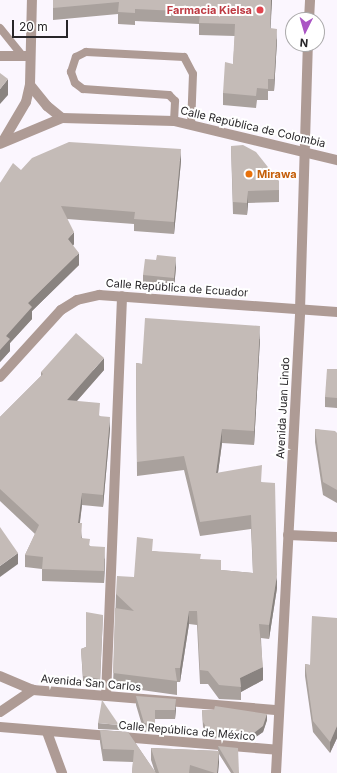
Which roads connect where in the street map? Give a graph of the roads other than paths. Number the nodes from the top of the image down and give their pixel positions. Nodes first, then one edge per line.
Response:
1 (32, 0) edge
2 (310, 0) edge
3 (309, 12) edge
4 (0, 28) edge
5 (308, 52) edge
6 (0, 56) edge
7 (26, 56) junction
8 (30, 85) junction
9 (62, 118) junction
10 (174, 121) junction
11 (191, 125) junction
12 (1, 142) edge
13 (305, 151) junction
14 (337, 160) edge
15 (122, 296) junction
16 (300, 310) junction
17 (337, 312) edge
18 (0, 377) edge
19 (288, 534) junction
20 (337, 537) edge
21 (0, 676) edge
22 (33, 690) junction
23 (106, 696) junction
24 (278, 710) junction
25 (0, 712) edge
26 (0, 727) edge
27 (47, 732) junction
28 (277, 750) junction
29 (62, 773) edge
30 (276, 773) edge

1 - 7 street
2 - 3 street
4 - 7 lane
5 - 13 street, Avenida Juan Lindo
6 - 7 street
7 - 8 street
8 - 9 street
8 - 12 street
9 - 10 street, Calle República de Colombia
9 - 12 street, Calle República de Colombia
10 - 11 street, Calle República de Colombia
10 - 11 lane
11 - 13 street, Calle República de Colombia
13 - 14 street, Calle República de Colombia
13 - 16 street, Avenida Juan Lindo
15 - 16 street, Calle República de Ecuador
15 - 18 street, Calle República de Ecuador
15 - 23 street
16 - 17 street, Calle República de Ecuador
16 - 19 street, Avenida Juan Lindo
19 - 20 street
19 - 24 street, Avenida Juan Lindo
21 - 22 street, Avenida San Carlos
22 - 23 street, Avenida San Carlos
22 - 25 street
23 - 24 street, Avenida San Carlos
24 - 28 street, Avenida Juan Lindo
26 - 27 street, Calle República de México
27 - 28 street, Calle República de México
27 - 29 street
28 - 30 street, Avenida Juan Lindo

